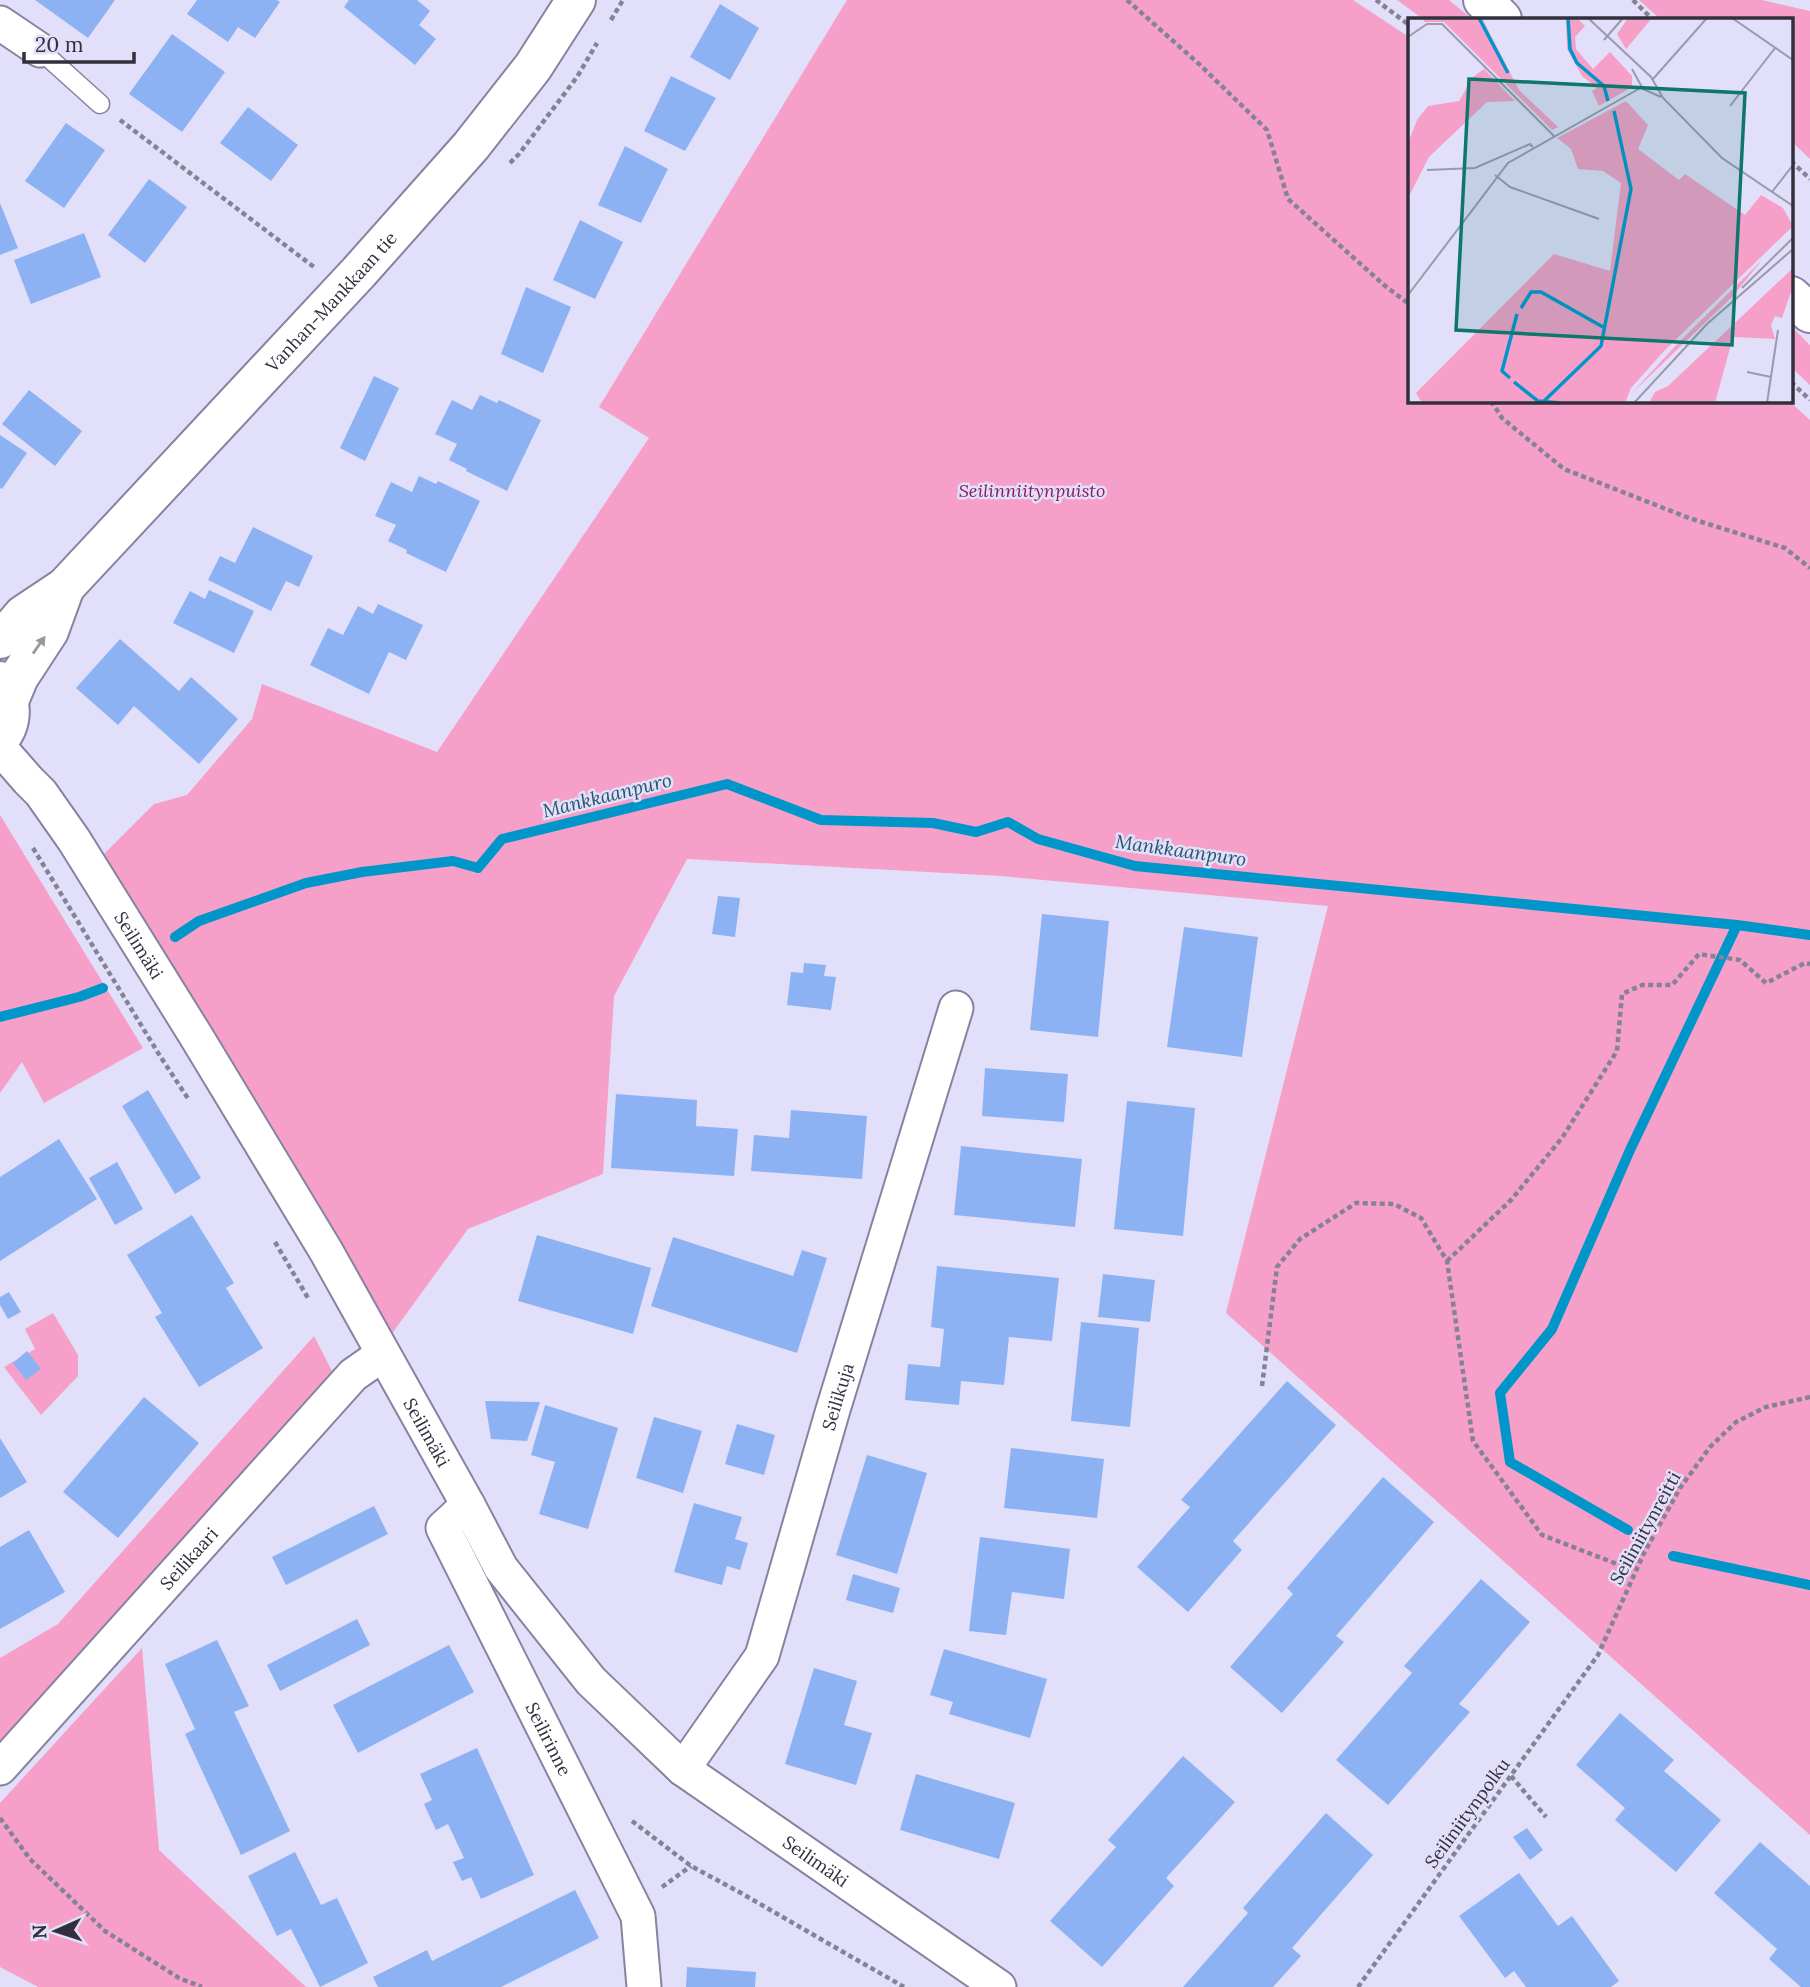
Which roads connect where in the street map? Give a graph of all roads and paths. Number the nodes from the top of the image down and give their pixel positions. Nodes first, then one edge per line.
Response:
1 (576, 0) edge
2 (1127, 0) edge
3 (1376, 0) edge
4 (1483, 0) edge
5 (1633, 0) edge
6 (1501, 18) edge
7 (1651, 18) edge
8 (0, 23) edge
9 (1408, 24) edge
10 (40, 50) joint
11 (100, 104) joint
12 (1792, 162) edge
13 (1810, 179) edge
14 (323, 274) dead end
15 (1792, 297) edge
16 (1408, 303) edge
17 (1810, 313) edge
18 (1792, 383) edge
19 (1810, 400) edge
20 (1492, 402) edge
21 (1810, 568) edge
22 (65, 587) junction
23 (0, 639) edge
24 (5, 691) edge
25 (0, 738) edge
26 (0, 748) edge
27 (29, 842) dead end
28 (1810, 964) edge
29 (956, 1008) dead end
30 (194, 1107) dead end
31 (270, 1233) dead end
32 (1447, 1261) junction
33 (312, 1304) dead end
34 (383, 1354) junction
35 (1262, 1386) dead end
36 (1810, 1397) edge
37 (468, 1505) junction
38 (1635, 1571) junction
39 (1598, 1655) joint
40 (0, 1768) edge
41 (683, 1769) junction
42 (1511, 1776) junction
43 (1546, 1817) dead end
44 (0, 1818) edge
45 (628, 1818) dead end
46 (202, 1987) edge
47 (644, 1987) edge
48 (904, 1987) edge
49 (999, 1987) edge
50 (1358, 1987) edge

1 - 22 main road, Vanhan-Mankkaan tie
2 - 16 path
3 - 9 path
4 - 6 main road
5 - 7 path
8 - 10 street
10 - 11 lane
11 - 14 path
12 - 13 path
15 - 17 main road
18 - 19 path
20 - 21 path
22 - 23 main road, Vanhan-Mankkaan tie
24 -> 22 main road, Vanhan-Mankkaan tie
24 - 25 main road, Vanhan-Mankkaan tie
26 - 34 street, Seilimäki
27 - 30 path
28 - 32 path
29 - 41 street, Seilikuja
31 - 33 path
32 - 35 path
32 - 38 path
34 - 37 street, Seilimäki
34 - 40 street, Seilikaari
36 - 38 path, Seiliniitynreitti
37 - 41 street, Seilimäki
37 - 47 street, Seilirinne
38 - 39 path, Seiliniitynreitti
39 - 42 path, Seiliniitynpolku
41 - 49 street, Seilimäki
42 - 43 path
42 - 50 path, Seiliniitynpolku
44 - 46 path
45 - 48 path

